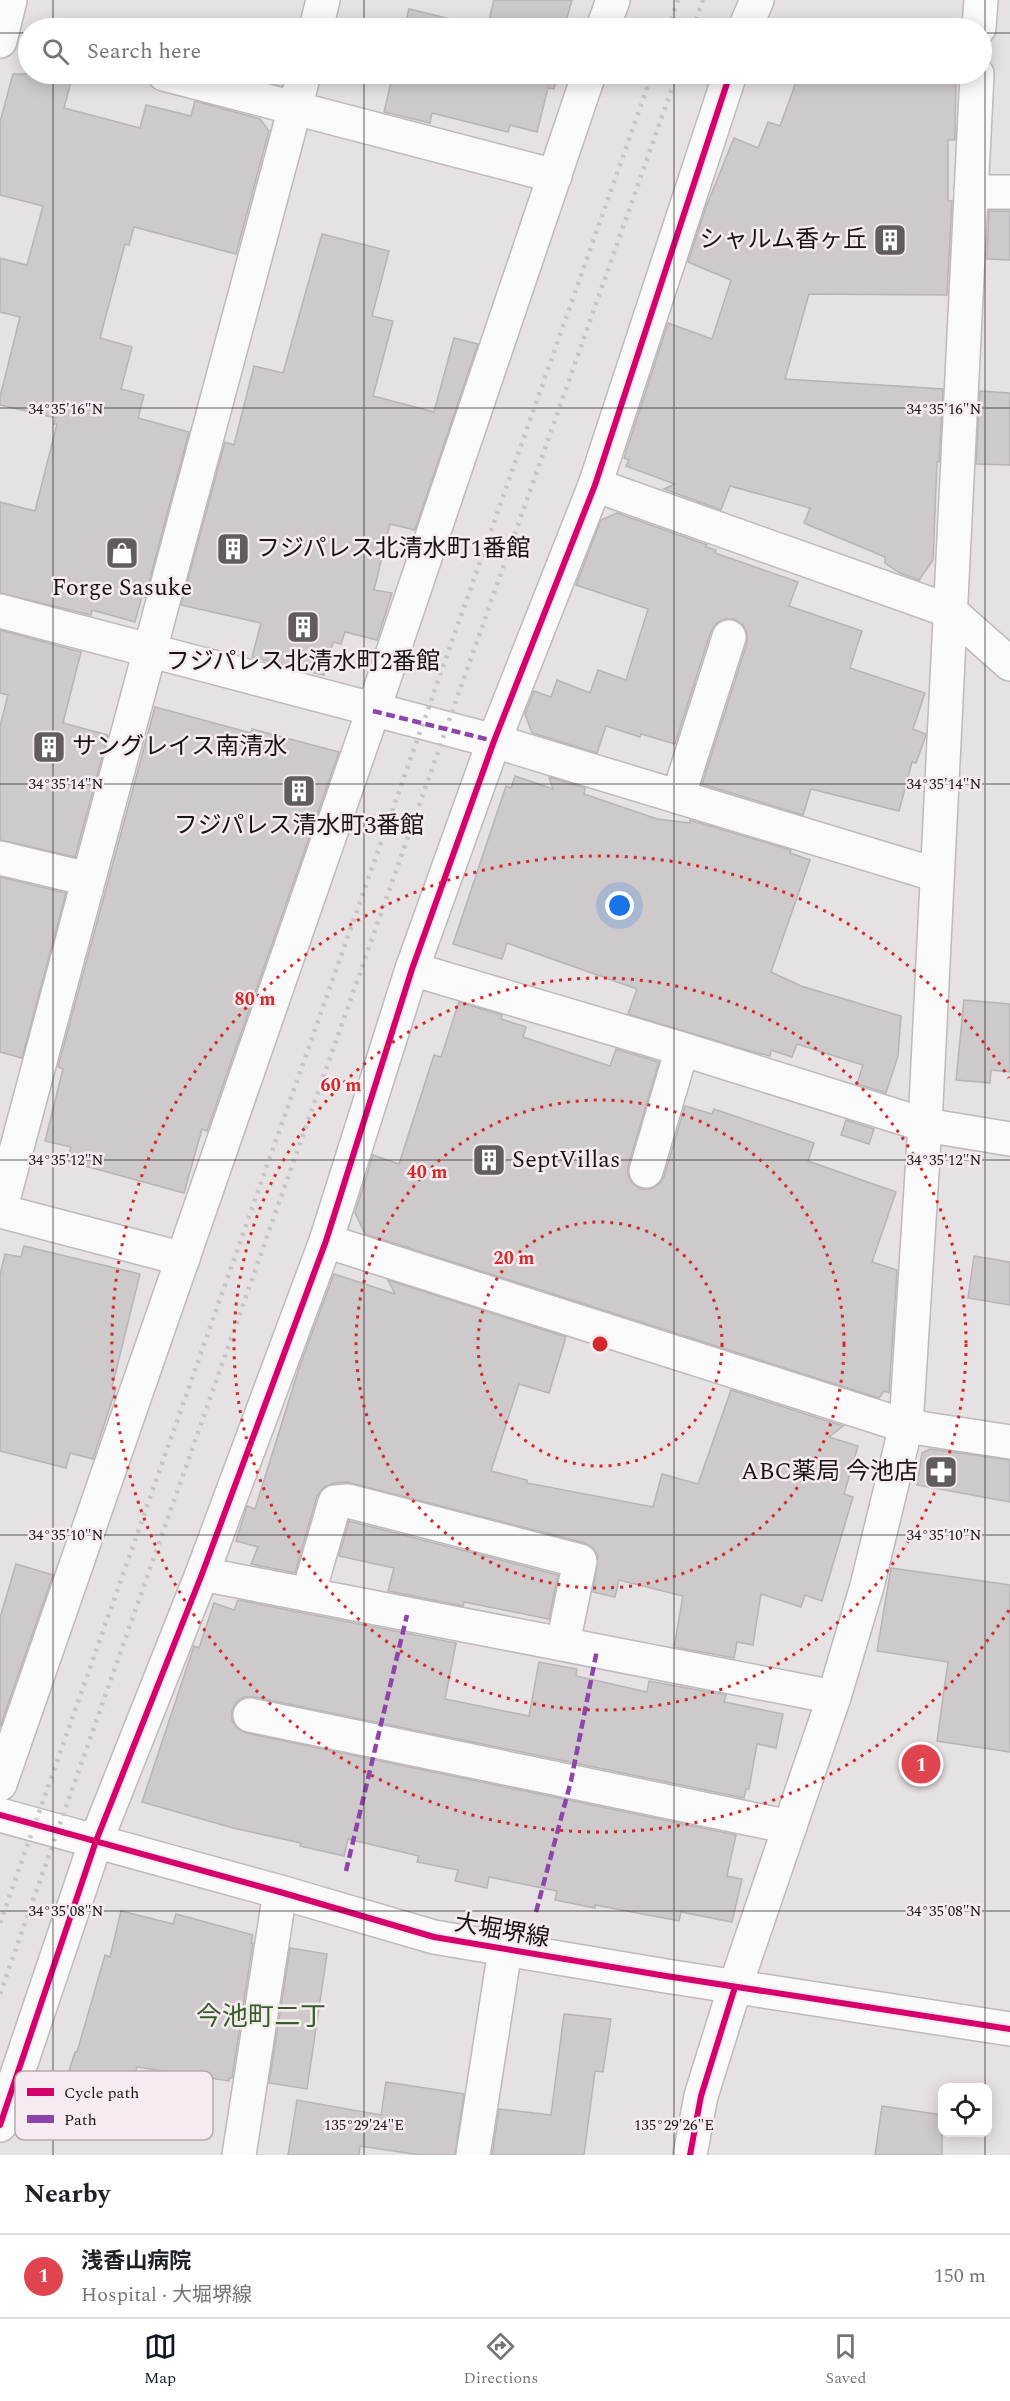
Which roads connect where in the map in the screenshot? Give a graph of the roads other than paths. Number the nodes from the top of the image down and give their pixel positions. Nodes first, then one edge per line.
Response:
1 (323, 0) edge
2 (613, 0) edge
3 (756, 0) edge
4 (981, 0) edge
5 (318, 18) edge
6 (607, 18) edge
7 (749, 18) edge
8 (980, 18) edge
9 (201, 84) edge
10 (301, 84) edge
11 (586, 84) edge
12 (727, 84) edge
13 (976, 84) edge
14 (295, 109) junction
15 (555, 176) junction
16 (971, 192) junction
17 (1010, 192) edge
18 (595, 484) junction
19 (0, 611) edge
20 (950, 611) junction
21 (729, 637) dead end
22 (149, 652) junction
23 (1010, 664) edge
24 (373, 711) junction
25 (494, 741) junction
26 (678, 797) junction
27 (0, 858) edge
28 (937, 875) junction
29 (88, 879) junction
30 (412, 969) junction
31 (682, 1049) junction
32 (925, 1125) junction
33 (1010, 1139) edge
34 (646, 1171) dead end
35 (0, 1211) edge
36 (326, 1241) junction
37 (183, 1259) junction
38 (906, 1426) junction
39 (1010, 1442) edge
40 (202, 1574) junction
41 (308, 1595) junction
42 (563, 1643) junction
43 (834, 1697) junction
44 (250, 1715) dead end
45 (0, 1784) edge
46 (0, 1815) edge
47 (790, 1827) junction
48 (96, 1841) junction
49 (280, 1892) junction
50 (505, 1950) junction
51 (735, 1987) junction
52 (1010, 2029) edge
53 (18, 2071) edge
54 (15, 2081) edge
55 (0, 2125) edge
56 (239, 2155) edge
57 (473, 2155) edge
58 (690, 2155) edge

1 - 5 street
2 - 6 street
3 - 7 street
4 - 8 street
9 - 14 street
10 - 14 street
11 - 15 street
12 - 18 street
13 - 16 street
14 - 15 street
14 - 22 street
15 - 24 street
16 - 17 street
16 - 20 street
18 - 20 street
18 - 25 street
19 - 22 street
20 - 23 street
20 - 28 street
21 - 26 street
22 - 24 street
22 - 29 street
24 - 25 street
24 - 37 street
25 - 26 street
25 - 30 street
26 - 28 street
27 - 29 street
28 - 32 street
29 - 35 street
30 - 31 street
30 - 36 street
31 - 32 street
31 - 34 street
32 - 33 street
32 - 38 street
35 - 37 street
36 - 38 street
36 - 40 street
37 - 45 street
38 - 39 street
38 - 43 street
40 - 41 street
40 - 48 street
41 - 42 street
41 - 42 street
42 - 43 street
43 - 47 street
44 - 47 street
46 - 48 street, 大堀堺線
47 - 51 street
48 - 49 street, 大堀堺線
48 - 53 street
49 - 50 street, 大堀堺線
49 - 56 street
50 - 51 street, 大堀堺線
50 - 57 street
51 - 52 street, 大堀堺線
51 - 58 street
54 - 55 street

